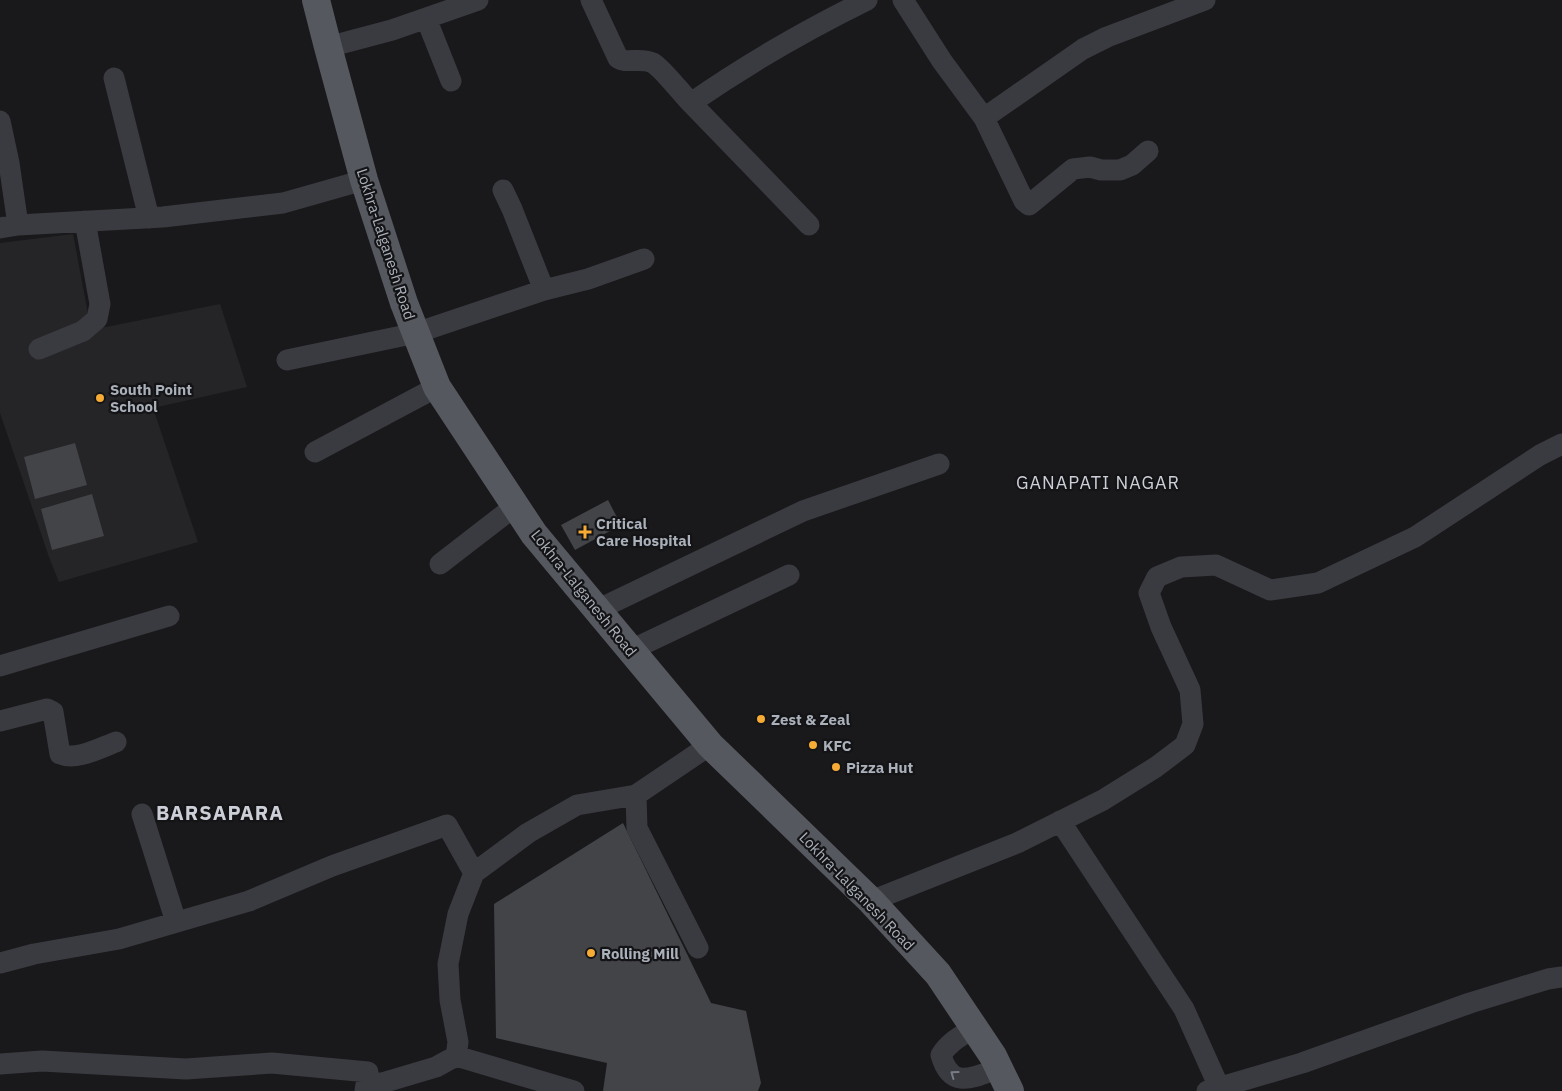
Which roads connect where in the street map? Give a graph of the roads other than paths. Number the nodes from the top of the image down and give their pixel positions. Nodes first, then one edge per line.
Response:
1 (316, 0) edge
2 (478, 0) edge
3 (591, 0) edge
4 (867, 0) edge
5 (903, 0) edge
6 (1205, 0) edge
7 (426, 18) junction
8 (328, 47) junction
9 (114, 78) dead end
10 (451, 81) dead end
11 (691, 103) junction
12 (984, 118) junction
13 (0, 121) edge
14 (1148, 151) dead end
15 (364, 180) junction
16 (503, 190) dead end
17 (150, 218) junction
18 (85, 221) junction
19 (809, 225) dead end
20 (9, 226) edge
21 (644, 259) dead end
22 (544, 290) junction
23 (416, 333) junction
24 (39, 349) dead end
25 (287, 360) dead end
26 (437, 387) junction
27 (1562, 444) edge
28 (315, 452) dead end
29 (939, 464) dead end
30 (515, 506) junction
31 (440, 564) dead end
32 (789, 575) dead end
33 (598, 610) junction
34 (169, 616) dead end
35 (631, 650) junction
36 (0, 666) edge
37 (0, 721) edge
38 (116, 742) dead end
39 (710, 745) junction
40 (636, 795) junction
41 (142, 814) dead end
42 (1060, 821) junction
43 (474, 873) junction
44 (871, 901) junction
45 (176, 922) junction
46 (698, 948) dead end
47 (0, 963) edge
48 (1562, 977) edge
49 (974, 1028) junction
50 (456, 1056) junction
51 (0, 1064) edge
52 (1005, 1080) edge
53 (365, 1088) edge
54 (1213, 1089) edge
55 (574, 1091) edge

1 - 8 main road, Lokhra-Lalganesh Road
2 - 7 street
3 - 11 street
4 - 11 street
5 - 12 street
6 - 12 street
7 - 8 street
7 - 10 street
8 - 15 main road, Lokhra-Lalganesh Road
9 - 17 street
11 - 19 street
12 - 14 street
13 - 20 street
15 - 17 street
15 - 23 main road, Lokhra-Lalganesh Road
16 - 22 street
17 - 18 street
18 - 20 street
18 - 24 street
21 - 22 street
22 - 23 street
23 - 25 street
23 - 26 main road, Lokhra-Lalganesh Road
26 - 28 street
26 - 30 main road, Lokhra-Lalganesh Road
27 - 42 street
29 - 33 street
30 - 31 street
30 - 33 main road, Lokhra-Lalganesh Road
32 - 35 street
33 - 35 main road, Lokhra-Lalganesh Road
34 - 36 street
35 - 39 main road, Lokhra-Lalganesh Road
37 - 38 street
39 - 40 street
39 - 44 main road, Lokhra-Lalganesh Road
40 - 43 street
40 - 46 street
41 - 45 street
42 - 44 street
42 - 54 street
43 - 45 street
43 - 50 street
44 - 49 main road, Lokhra-Lalganesh Road
45 - 47 street
48 - 54 street
49 - 52 main road, Lokhra-Lalganesh Road
52 -> 49 street
50 - 53 street
50 - 55 street
51 - 53 street

